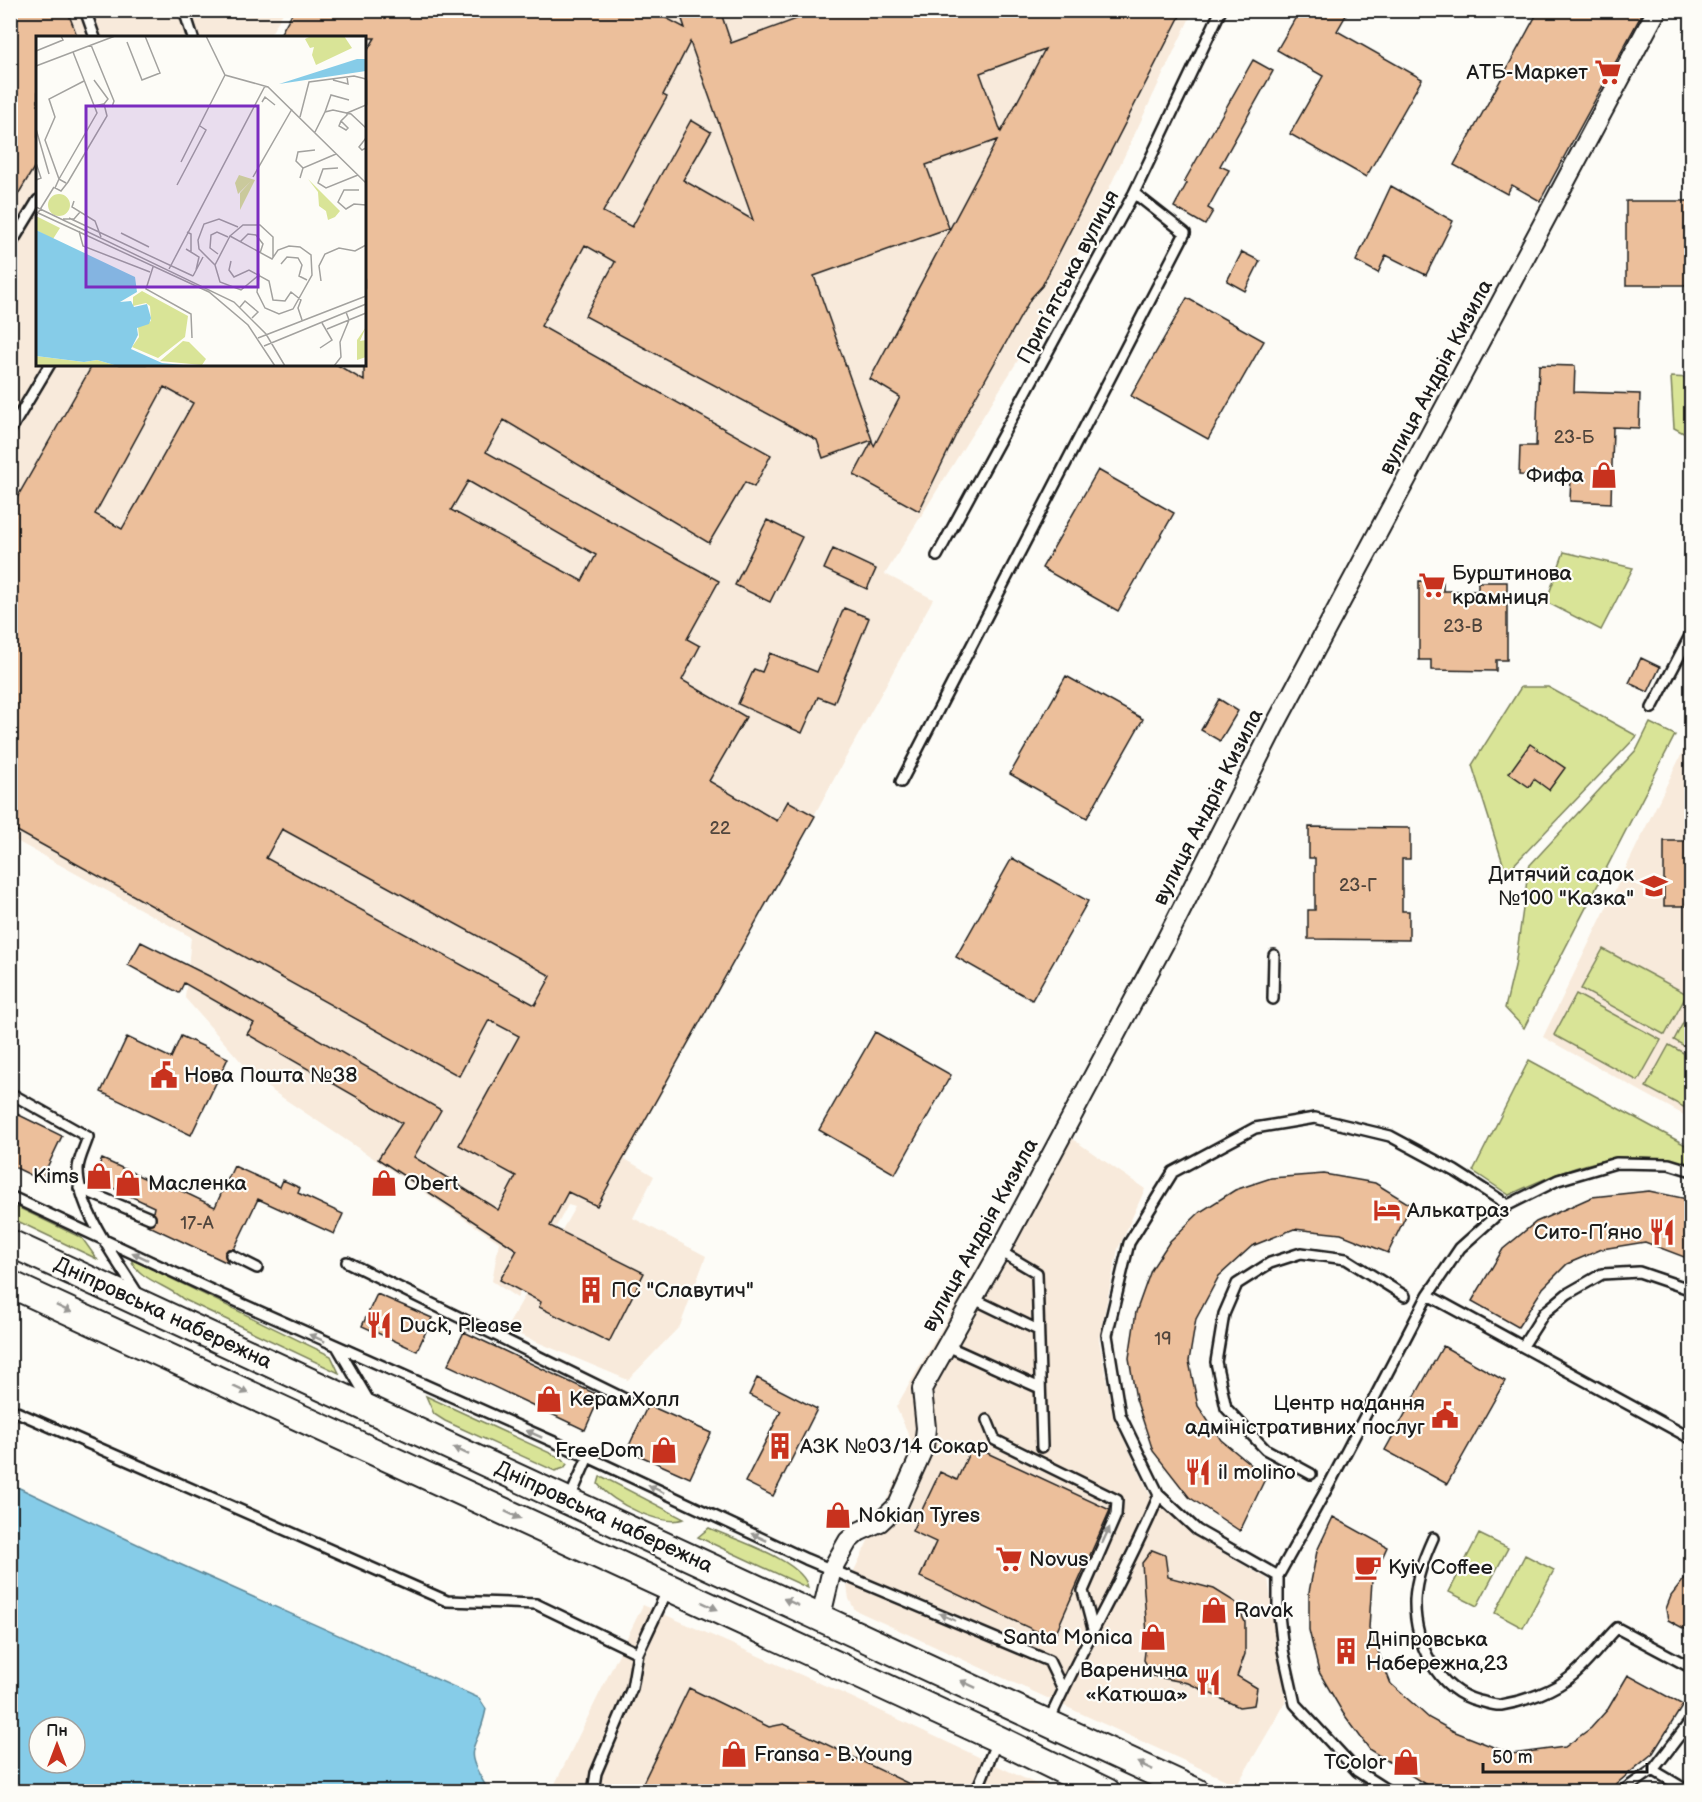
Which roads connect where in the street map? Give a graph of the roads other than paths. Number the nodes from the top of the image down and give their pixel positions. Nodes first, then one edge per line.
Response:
1 (85, 10) edge
2 (184, 10) edge
3 (1221, 10) edge
4 (1657, 10) edge
5 (94, 36) edge
6 (192, 36) edge
7 (1134, 193) junction
8 (36, 203) edge
9 (10, 246) edge
10 (49, 366) edge
11 (10, 431) edge
12 (937, 556) dead end
13 (1692, 632) edge
14 (1652, 708) dead end
15 (901, 782) dead end
16 (1274, 955) dead end
17 (1273, 999) dead end
18 (10, 1093) edge
19 (1692, 1171) edge
20 (79, 1188) junction
21 (10, 1196) edge
22 (1508, 1205) junction
23 (150, 1218) dead end
24 (104, 1239) junction
25 (10, 1243) edge
26 (1000, 1251) junction
27 (231, 1255) dead end
28 (347, 1262) dead end
29 (257, 1268) dead end
30 (10, 1284) edge
31 (1692, 1290) edge
32 (1428, 1295) junction
33 (1405, 1296) dead end
34 (972, 1298) junction
35 (145, 1305) junction
36 (1038, 1330) junction
37 (945, 1345) junction
38 (1523, 1346) junction
39 (338, 1347) junction
40 (1040, 1388) junction
41 (625, 1399) dead end
42 (10, 1409) edge
43 (375, 1411) junction
44 (987, 1420) dead end
45 (1692, 1439) edge
46 (1042, 1447) dead end
47 (588, 1457) junction
48 (1311, 1474) dead end
49 (1159, 1495) junction
50 (569, 1500) junction
51 (1433, 1538) dead end
52 (832, 1569) junction
53 (1278, 1576) junction
54 (669, 1587) junction
55 (821, 1616) junction
56 (1093, 1629) junction
57 (638, 1653) junction
58 (1692, 1668) edge
59 (1063, 1690) junction
60 (1692, 1719) edge
61 (1049, 1721) junction
62 (998, 1738) junction
63 (1653, 1770) junction
64 (1692, 1786) edge
65 (593, 1791) edge
66 (976, 1791) edge
67 (1107, 1791) edge
68 (1197, 1791) edge
69 (1390, 1791) edge
70 (1621, 1791) edge
71 (1690, 1791) edge

1 - 5 lane
2 - 6 lane
3 - 7 lane, Припʼятська вулиця
4 - 26 street, вулиця Андрія Кизила
7 - 12 lane, Припʼятська вулиця
7 - 15 lane
8 - 9 lane
10 - 11 lane
13 - 14 lane
16 - 17 lane
18 - 20 lane
19 - 22 lane
20 - 23 lane
20 - 24 lane
21 - 24 lane
22 - 32 lane
22 - 49 lane
24 - 35 lane
39 -> 24 lane
25 - 35 main road, Дніпровська набережна
26 - 34 street, вулиця Андрія Кизила
26 - 36 lane
27 - 29 lane
28 - 41 lane
30 -> 54 main road, Дніпровська набережна
31 - 38 lane
32 - 38 lane
32 - 53 lane
33 - 48 lane
34 - 36 lane
34 - 37 street, вулиця Андрія Кизила
35 - 43 main road, Дніпровська набережна
36 - 40 lane
37 - 40 lane
37 - 52 street, вулиця Андрія Кизила
38 - 45 lane
39 - 43 lane
47 -> 39 lane
40 - 46 lane
42 - 57 lane
50 -> 43 main road, Дніпровська набережна
56 -> 44 lane
47 - 50 lane
52 -> 47 lane
49 - 53 lane
49 - 56 lane
55 -> 50 main road, Дніпровська набережна
51 - 58 lane
52 - 55 street, вулиця Андрія Кизила
59 -> 52 lane
53 - 69 lane
54 - 57 lane
54 -> 62 main road, Дніпровська набережна
61 -> 55 main road, Дніпровська набережна
56 - 59 lane
57 - 65 lane
59 - 61 lane
60 - 63 lane
68 -> 61 main road, Дніпровська набережна
62 - 66 lane
62 - 67 main road, Дніпровська набережна
63 - 70 lane
63 - 71 lane
64 - 71 lane

